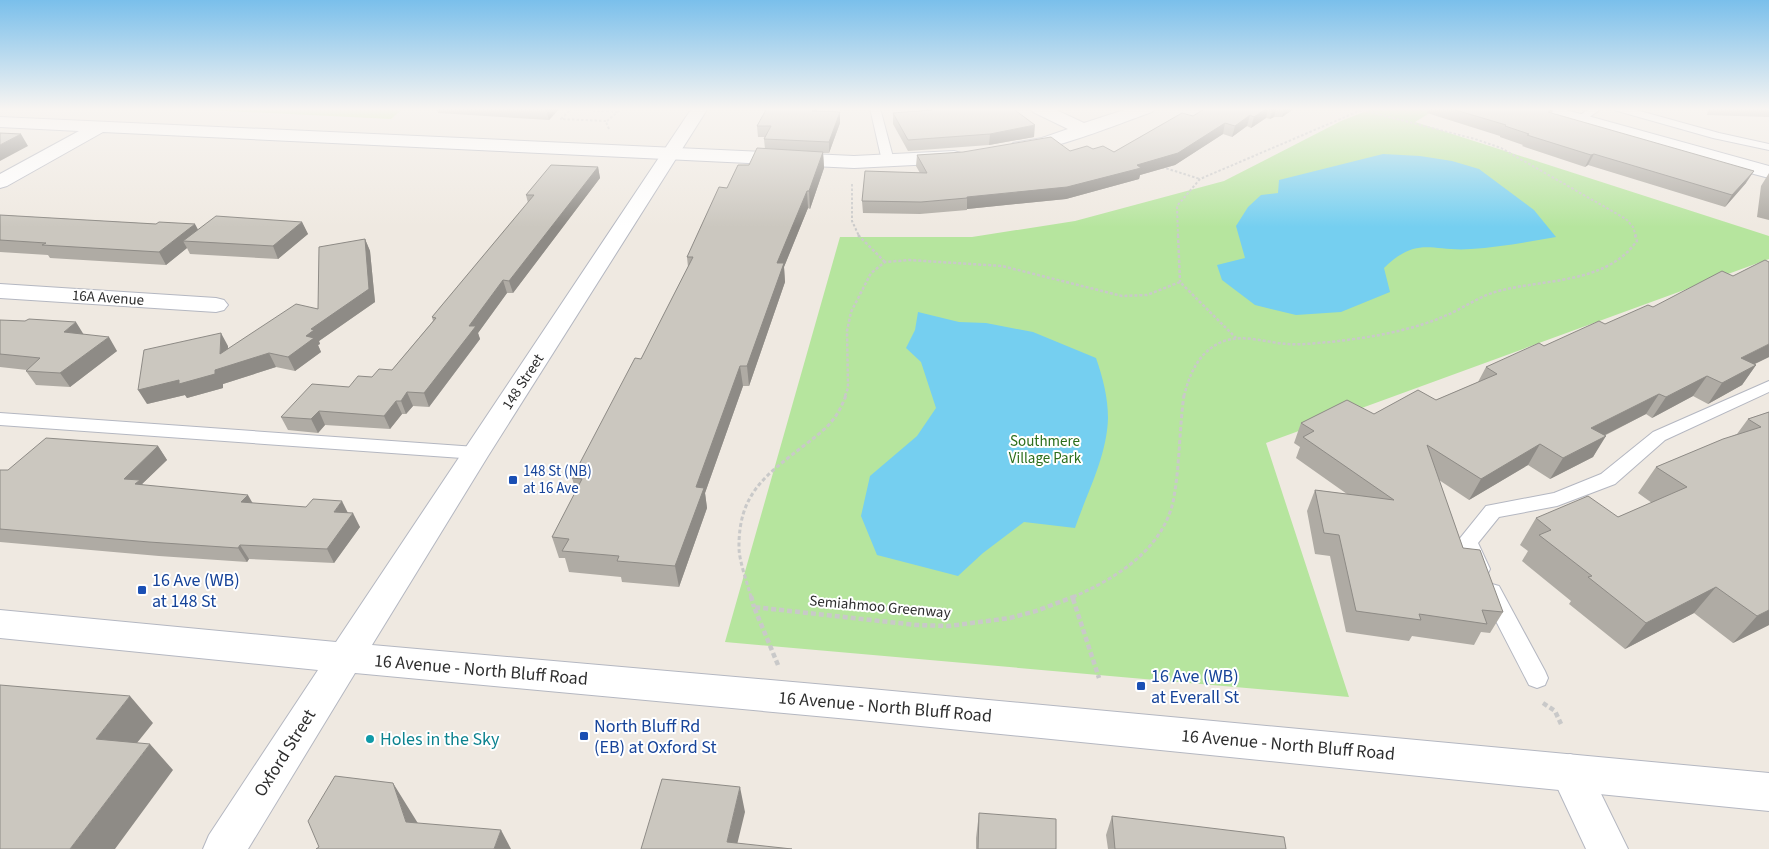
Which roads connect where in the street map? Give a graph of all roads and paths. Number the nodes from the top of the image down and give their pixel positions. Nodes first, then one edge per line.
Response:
1 (62, 148) edge
2 (535, 148) edge
3 (674, 148) edge
4 (885, 148) edge
5 (1015, 148) edge
6 (1274, 148) edge
7 (1499, 148) edge
8 (1678, 148) edge
9 (999, 150) edge
10 (670, 154) junction
11 (972, 155) edge
12 (854, 162) junction
13 (888, 162) junction
14 (1155, 164) edge
15 (1769, 172) edge
16 (1200, 179) junction
17 (0, 182) edge
18 (885, 262) junction
19 (1180, 282) junction
20 (0, 291) edge
21 (216, 305) dead end
22 (1236, 338) junction
23 (1769, 386) edge
24 (0, 419) edge
25 (476, 453) junction
26 (1073, 599) junction
27 (754, 607) junction
28 (0, 624) edge
29 (767, 641) dead end
30 (346, 657) junction
31 (1099, 678) dead end
32 (1537, 678) dead end
33 (1570, 772) junction
34 (1769, 792) edge
35 (224, 849) edge
36 (1607, 849) edge

1 - 17 street
2 - 10 street
3 - 10 street, 148 Street
4 - 13 lane
5 - 9 street
6 - 16 path
7 - 22 path, Semiahmoo Greenway
8 - 15 street
10 - 12 street
10 - 25 street, 148 Street
11 - 13 street
12 - 13 street
12 - 18 path
14 - 16 path
16 - 19 path
18 - 19 path
18 - 27 path
19 - 22 path
20 - 21 street, 16A Avenue
22 - 26 path, Semiahmoo Greenway
23 - 32 lane
24 - 25 lane
25 - 30 street, 148 Street
26 - 27 path, Semiahmoo Greenway
26 - 31 path
27 - 29 path
28 - 30 street, 16 Avenue - North Bluff Road
30 - 33 street, 16 Avenue - North Bluff Road
30 - 35 street, Oxford Street
33 - 34 street, 16 Avenue - North Bluff Road
33 - 36 street

